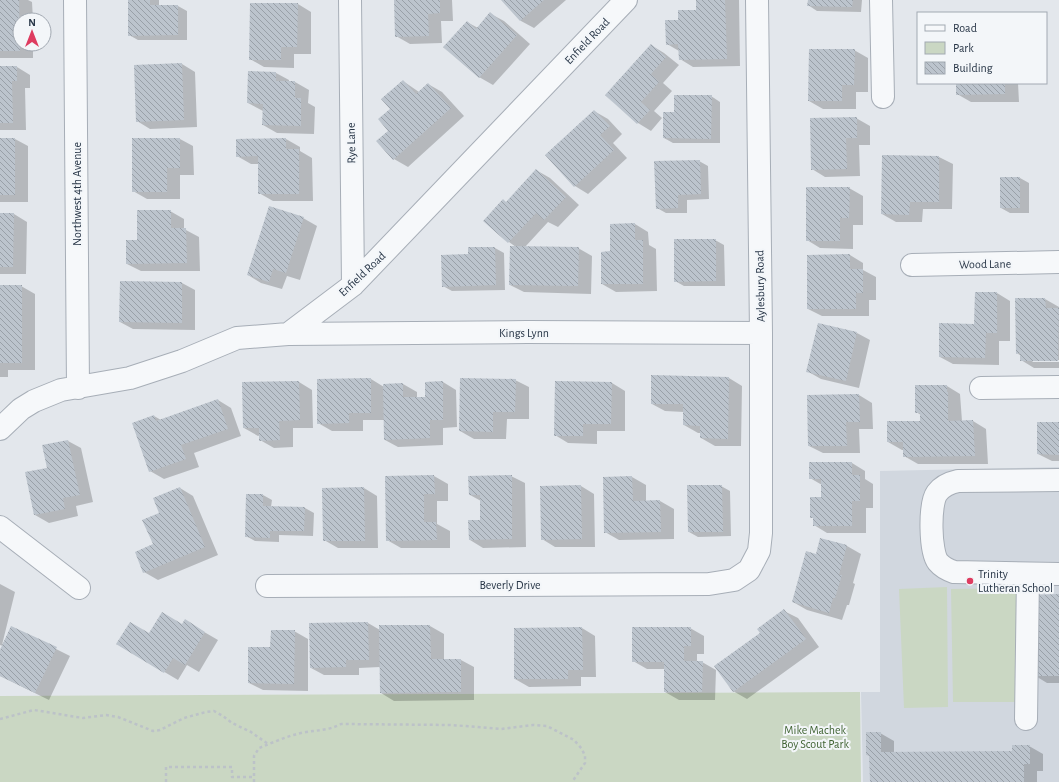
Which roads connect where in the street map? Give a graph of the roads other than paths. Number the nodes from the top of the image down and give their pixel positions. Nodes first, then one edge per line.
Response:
1 (75, 0) edge
2 (350, 0) edge
3 (626, 0) edge
4 (757, 0) edge
5 (881, 0) edge
6 (883, 97) dead end
7 (1059, 262) edge
8 (912, 265) dead end
9 (353, 285) junction
10 (761, 333) junction
11 (288, 334) junction
12 (78, 388) junction
13 (981, 388) dead end
14 (1059, 388) edge
15 (0, 429) edge
16 (1059, 480) edge
17 (0, 527) edge
18 (749, 570) joint
19 (1028, 574) junction
20 (1059, 574) edge
21 (267, 586) dead end
22 (79, 588) dead end
23 (1026, 719) dead end

1 - 12 street, Northwest 4th Avenue
2 - 9 street, Rye Lane
3 - 9 street, Enfield Road
4 - 10 street, Aylesbury Road
5 - 6 street
7 - 8 street, Wood Lane
9 - 11 street, Enfield Road
10 - 11 street, Kings Lynn
10 - 18 street, Aylesbury Road
11 - 12 street
12 - 15 street
13 - 14 street
16 - 19 street
17 - 22 street
18 - 21 street, Beverly Drive
19 - 20 street
19 - 23 street

